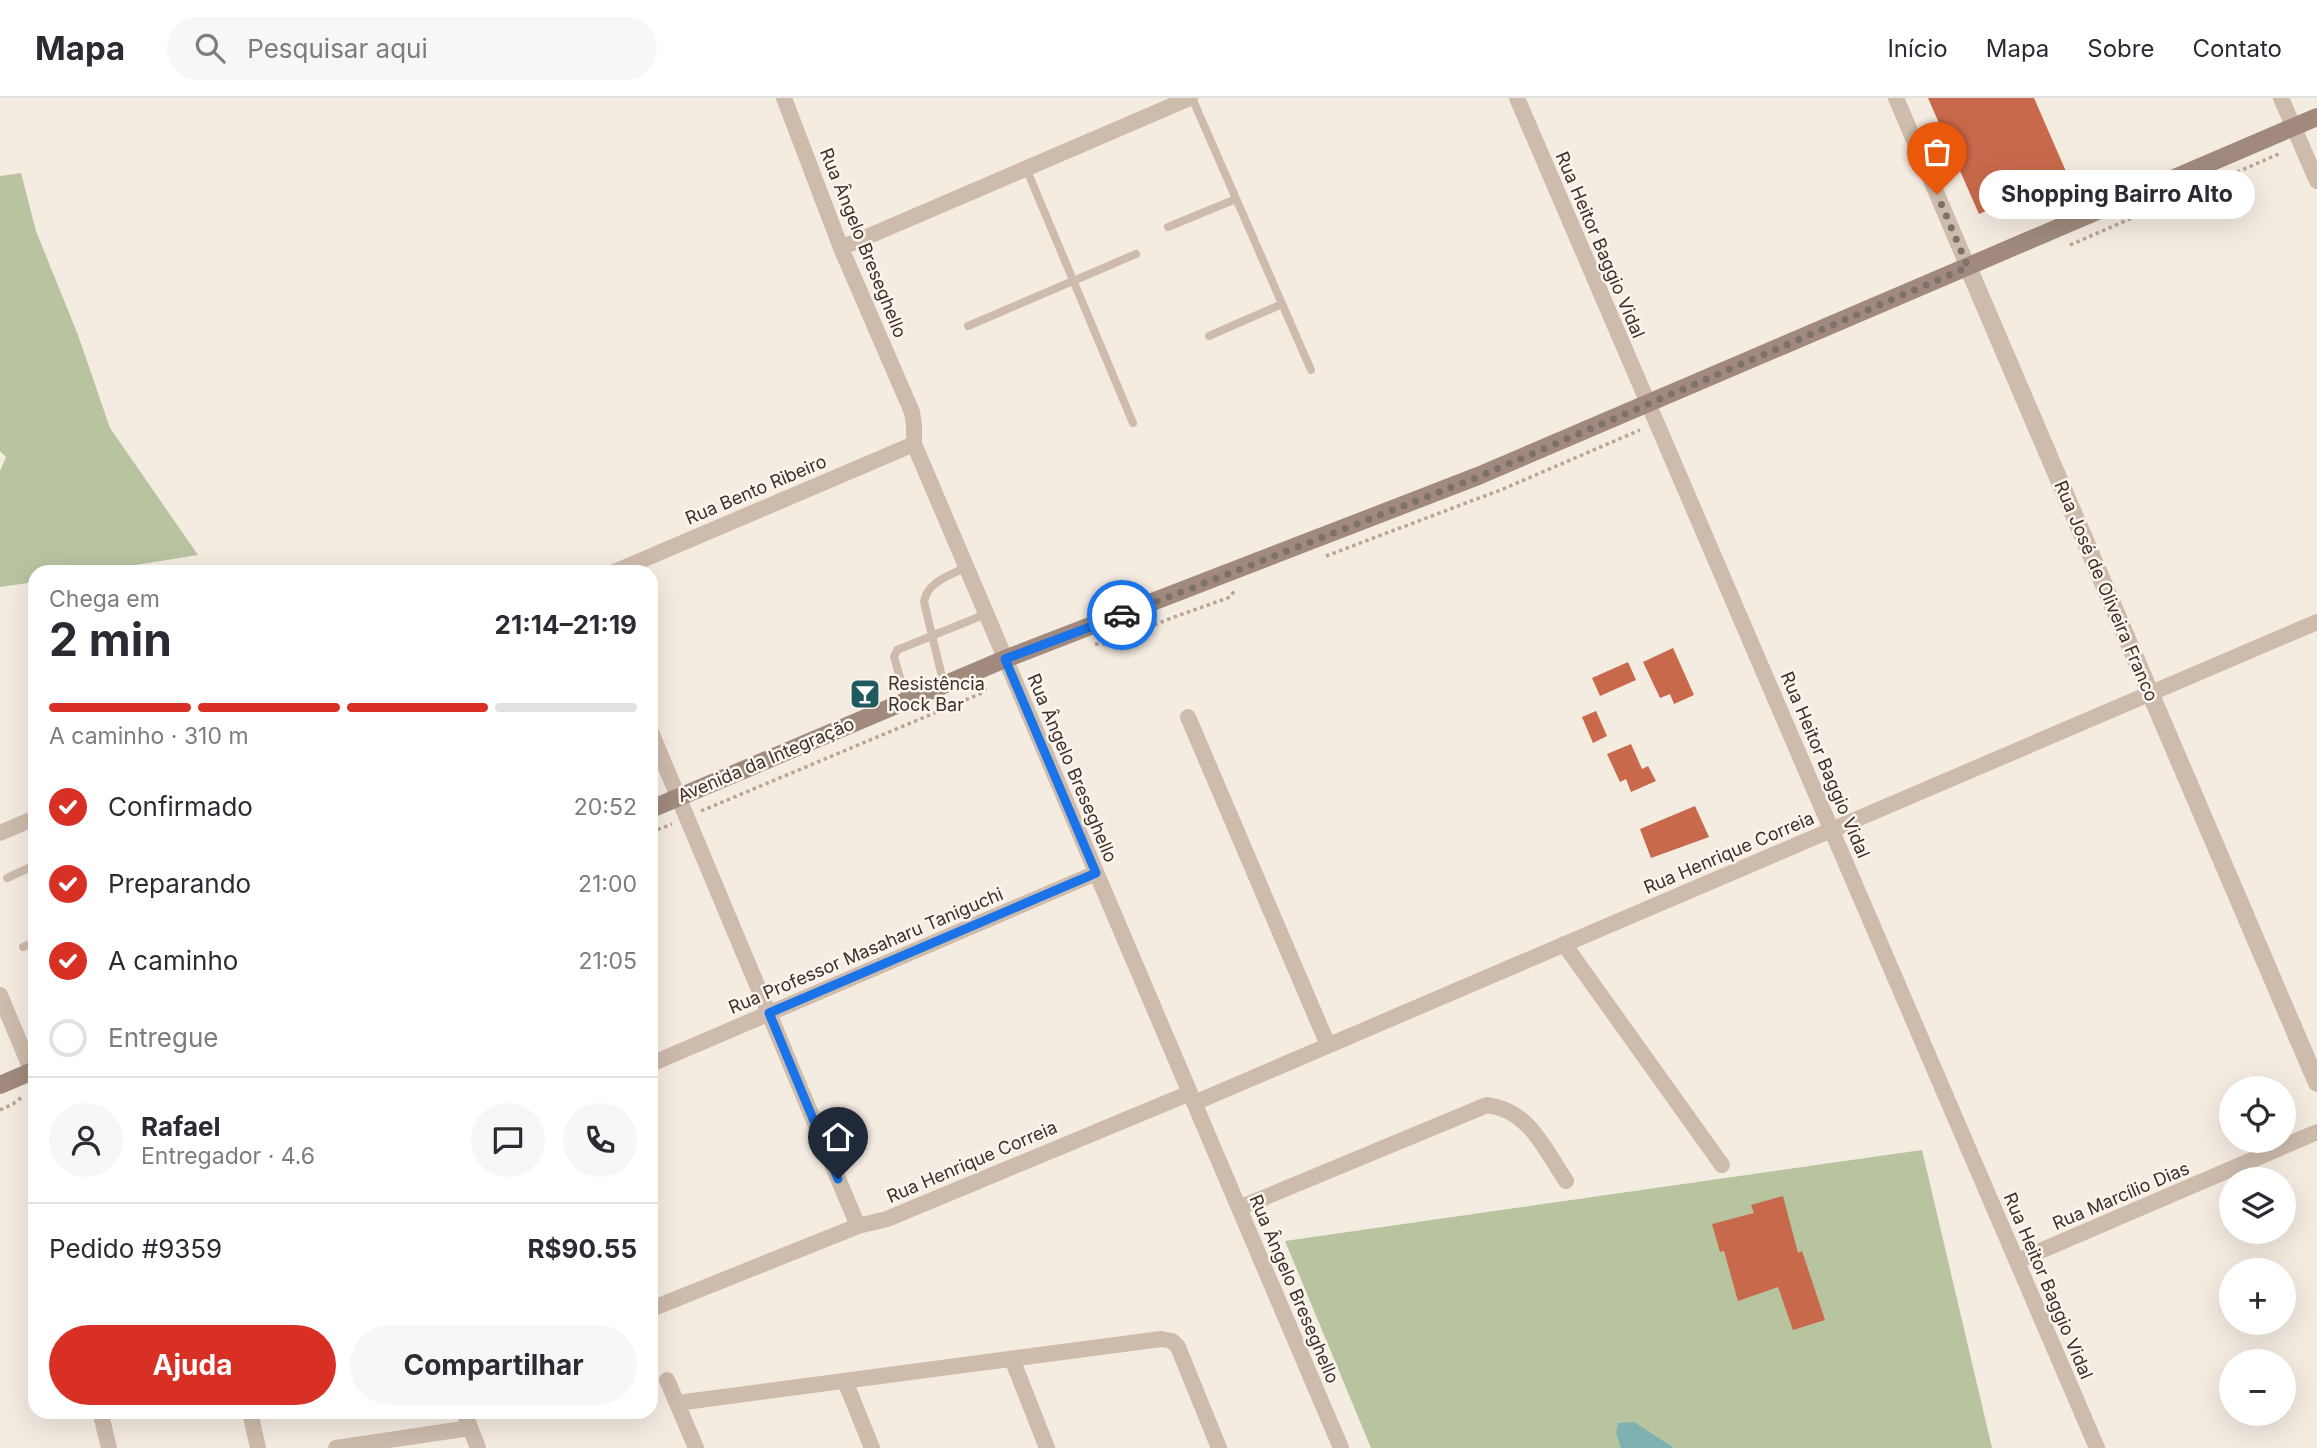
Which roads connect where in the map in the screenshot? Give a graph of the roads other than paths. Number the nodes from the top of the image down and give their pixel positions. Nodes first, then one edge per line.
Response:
1 (784, 98) edge
2 (1191, 98) edge
3 (1517, 98) edge
4 (1896, 98) edge
5 (2281, 98) edge
6 (2317, 117) edge
7 (2294, 127) junction
8 (1026, 168) junction
9 (2317, 181) edge
10 (1236, 199) junction
11 (1168, 227) dead end
12 (841, 248) junction
13 (1136, 254) dead end
14 (1968, 267) junction
15 (1073, 280) junction
16 (1282, 304) junction
17 (968, 326) dead end
18 (1209, 336) dead end
19 (1311, 370) dead end
20 (1647, 405) junction
21 (1133, 423) dead end
22 (914, 444) junction
23 (630, 565) edge
24 (966, 567) junction
25 (986, 614) junction
26 (2317, 622) edge
27 (932, 634) junction
28 (1005, 659) junction
29 (944, 685) junction
30 (2150, 694) junction
31 (907, 701) junction
32 (1188, 717) dead end
33 (658, 750) edge
34 (678, 797) junction
35 (658, 806) edge
36 (28, 821) edge
37 (1832, 830) junction
38 (0, 833) edge
39 (28, 868) edge
40 (1096, 873) junction
41 (7, 878) dead end
42 (1564, 944) junction
43 (28, 945) edge
44 (23, 947) dead end
45 (0, 995) edge
46 (769, 1013) junction
47 (1328, 1045) junction
48 (28, 1059) edge
49 (658, 1061) edge
50 (28, 1075) edge
51 (2317, 1083) edge
52 (0, 1084) edge
53 (1192, 1098) junction
54 (2317, 1132) edge
55 (1722, 1165) dead end
56 (1566, 1181) dead end
57 (1239, 1208) junction
58 (858, 1226) junction
59 (2017, 1261) junction
60 (658, 1306) edge
61 (1012, 1359) junction
62 (667, 1380) dead end
63 (845, 1381) junction
64 (677, 1404) junction
65 (102, 1419) dead end
66 (252, 1419) edge
67 (467, 1420) edge
68 (109, 1448) edge
69 (258, 1448) edge
70 (336, 1448) edge
71 (478, 1448) edge
72 (696, 1448) edge
73 (872, 1448) edge
74 (1047, 1448) edge
75 (1219, 1448) edge
76 (1341, 1448) edge
77 (2097, 1448) edge

1 - 12 street, Rua Ângelo Breseghello
2 - 8 street
2 - 10 lane
3 - 20 street, Rua Heitor Baggio Vidal
4 - 14 street, Rua José de Oliveira Franco
5 - 7 street
6 - 7 main road, Avenida da Integração
7 - 9 street
7 - 14 main road, Avenida da Integração
8 - 12 street
8 - 15 lane
10 - 11 lane
10 - 16 lane
12 - 22 street, Rua Ângelo Breseghello
13 - 15 lane
14 - 20 main road, Avenida da Integração
14 - 30 street, Rua José de Oliveira Franco
15 - 17 lane
15 - 21 lane
16 - 18 lane
16 - 19 lane
20 - 28 main road, Avenida da Integração
20 - 37 street, Rua Heitor Baggio Vidal
22 - 23 street, Rua Bento Ribeiro
22 - 24 street, Rua Ângelo Breseghello
24 - 25 street, Rua Ângelo Breseghello
24 - 27 lane
25 - 27 lane
25 - 28 street, Rua Ângelo Breseghello
26 - 30 street, Rua Henrique Correia
27 - 29 lane
27 - 31 lane
28 - 29 main road, Avenida da Integração
28 - 40 street, Rua Ângelo Breseghello
29 - 31 main road, Avenida da Integração
30 - 37 street, Rua Henrique Correia
30 - 51 street, Rua José de Oliveira Franco
31 - 34 main road, Avenida da Integração
32 - 47 street
33 - 34 street
34 - 35 main road, Avenida da Integração
34 - 46 street
36 - 38 street
37 - 42 street, Rua Henrique Correia
37 - 59 street, Rua Heitor Baggio Vidal
39 - 41 lane
40 - 46 street, Rua Professor Masaharu Taniguchi
40 - 53 street, Rua Ângelo Breseghello
42 - 47 street, Rua Henrique Correia
42 - 55 street
43 - 44 lane
45 - 48 street
46 - 49 street, Rua Professor Masaharu Taniguchi
46 - 58 street
47 - 53 street, Rua Henrique Correia
50 - 52 main road
53 - 57 street, Rua Ângelo Breseghello
53 - 58 street, Rua Henrique Correia
54 - 59 street, Rua Marcílio Dias
56 - 57 street
57 - 76 street, Rua Ângelo Breseghello
58 - 60 street, Rua Henrique Correia
59 - 77 street, Rua Heitor Baggio Vidal
61 - 63 street
61 - 74 street
61 - 75 street
62 - 64 street
63 - 64 street
63 - 73 street
64 - 72 street
65 - 68 street
66 - 69 street
67 - 70 street
67 - 71 street

